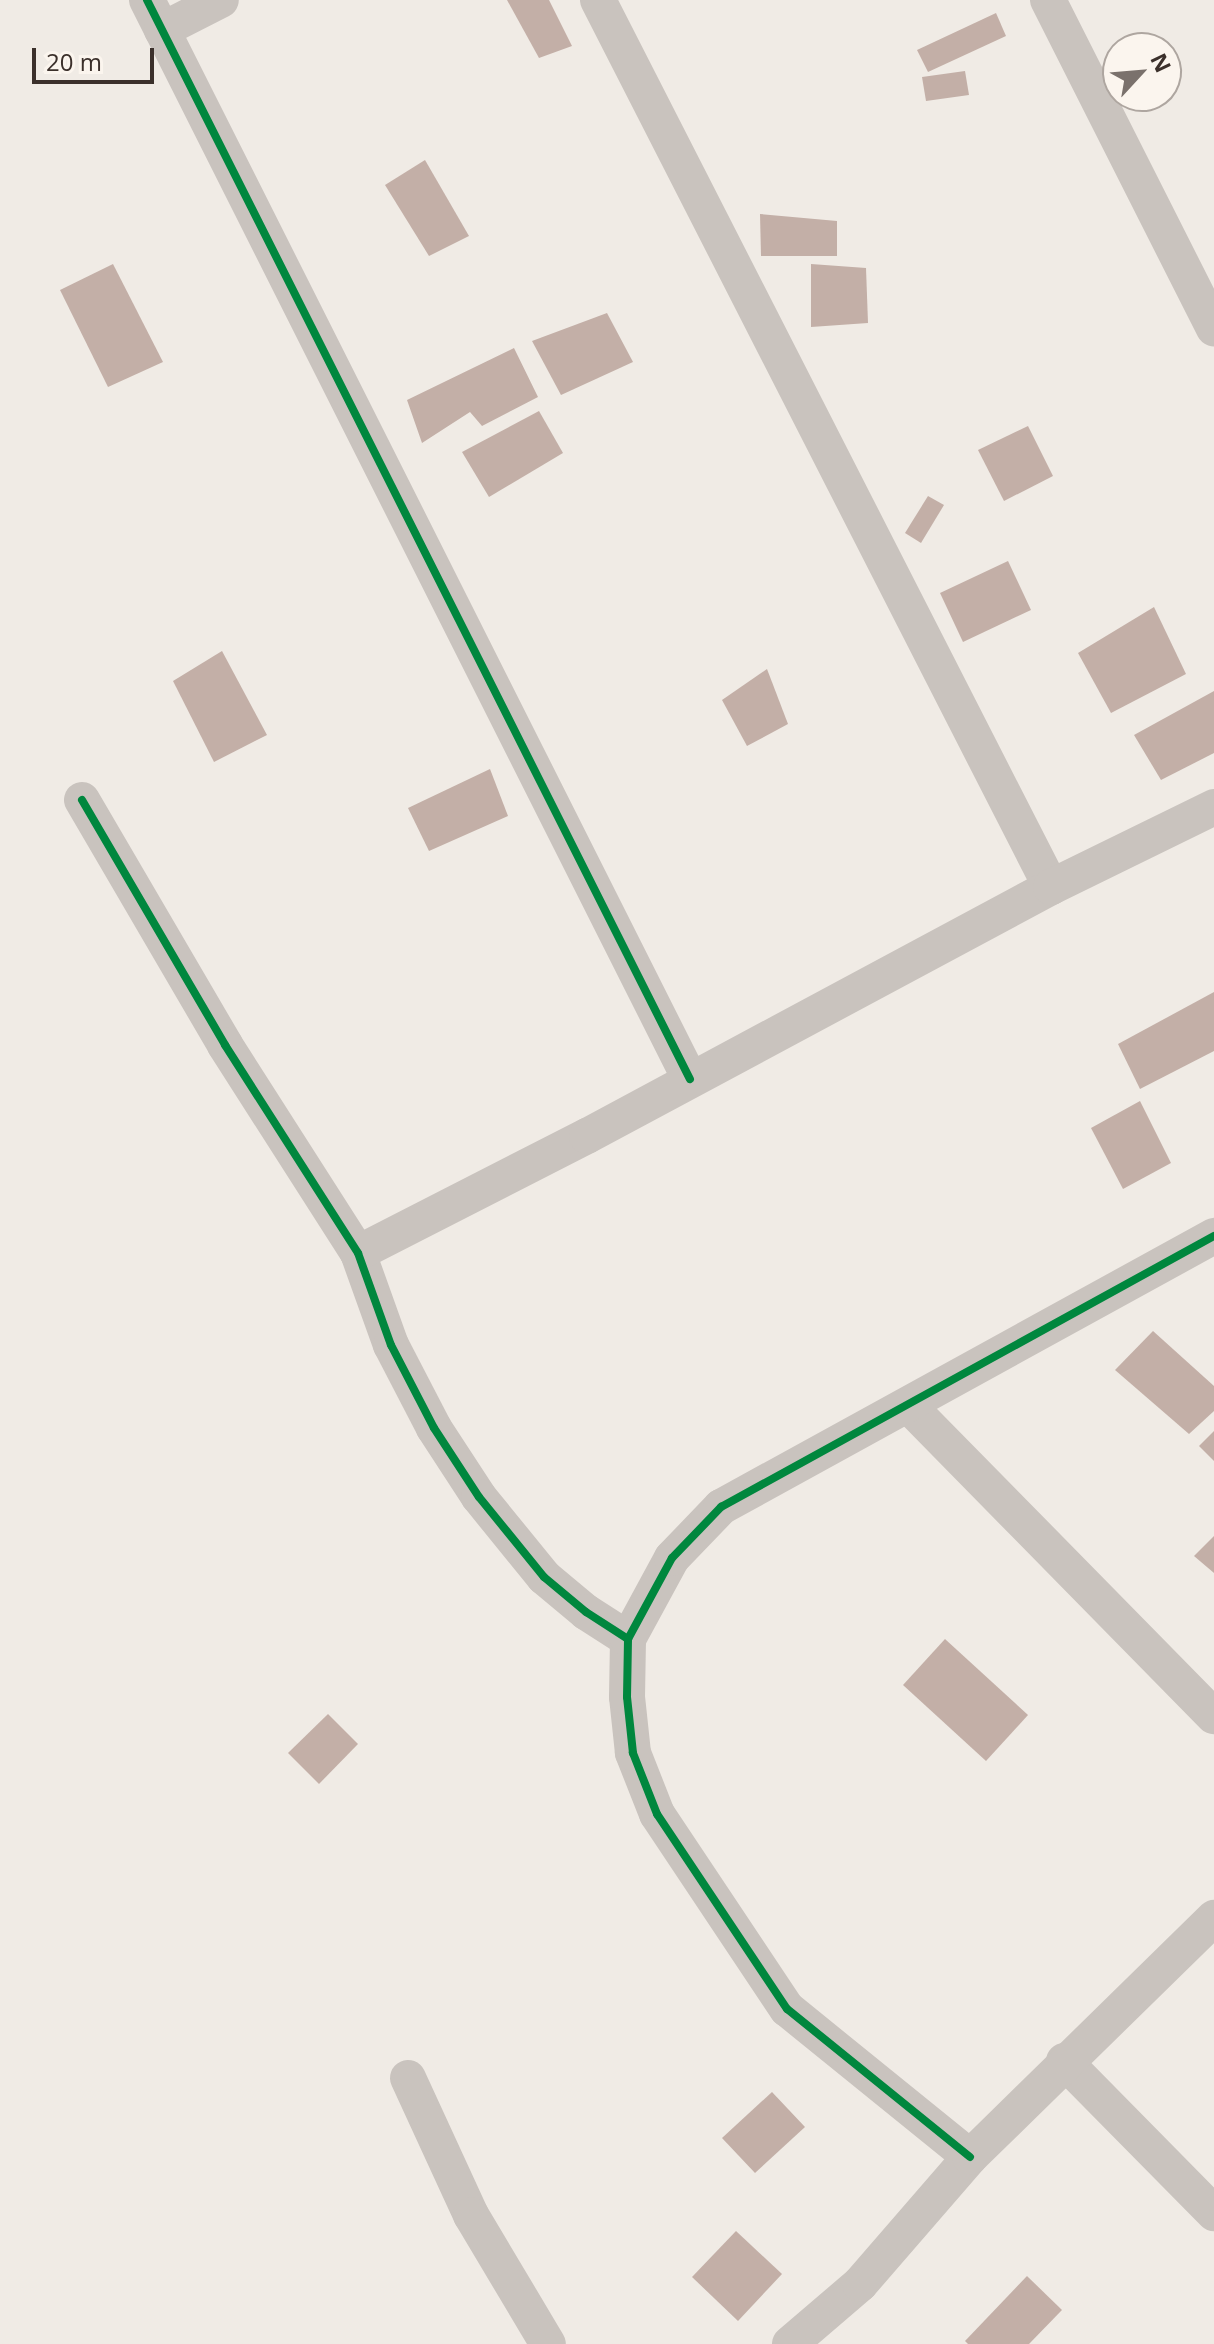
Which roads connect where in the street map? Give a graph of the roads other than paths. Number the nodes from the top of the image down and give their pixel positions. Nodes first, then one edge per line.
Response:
1 (221, 0) edge
2 (598, 0) edge
3 (1048, 0) edge
4 (155, 15) edge
5 (1214, 328) edge
6 (82, 800) dead end
7 (1214, 807) edge
8 (1051, 887) junction
9 (690, 1079) junction
10 (1214, 1236) edge
11 (358, 1253) junction
12 (909, 1406) junction
13 (628, 1639) junction
14 (1214, 1716) edge
15 (1214, 1918) edge
16 (1064, 2061) junction
17 (408, 2078) dead end
18 (970, 2157) junction
19 (1214, 2213) edge
20 (860, 2284) junction
21 (548, 2344) edge
22 (790, 2344) edge
23 (828, 2344) edge

1 - 4 street
2 - 8 street
3 - 5 street
4 - 9 street
6 - 11 street
7 - 8 street
8 - 9 street
9 - 11 street
10 - 12 street
11 - 13 street
12 - 13 street
12 - 14 street
13 - 18 street
15 - 16 street
16 - 18 street
16 - 19 street
17 - 21 street
18 - 20 street
20 - 22 street
20 - 23 street

